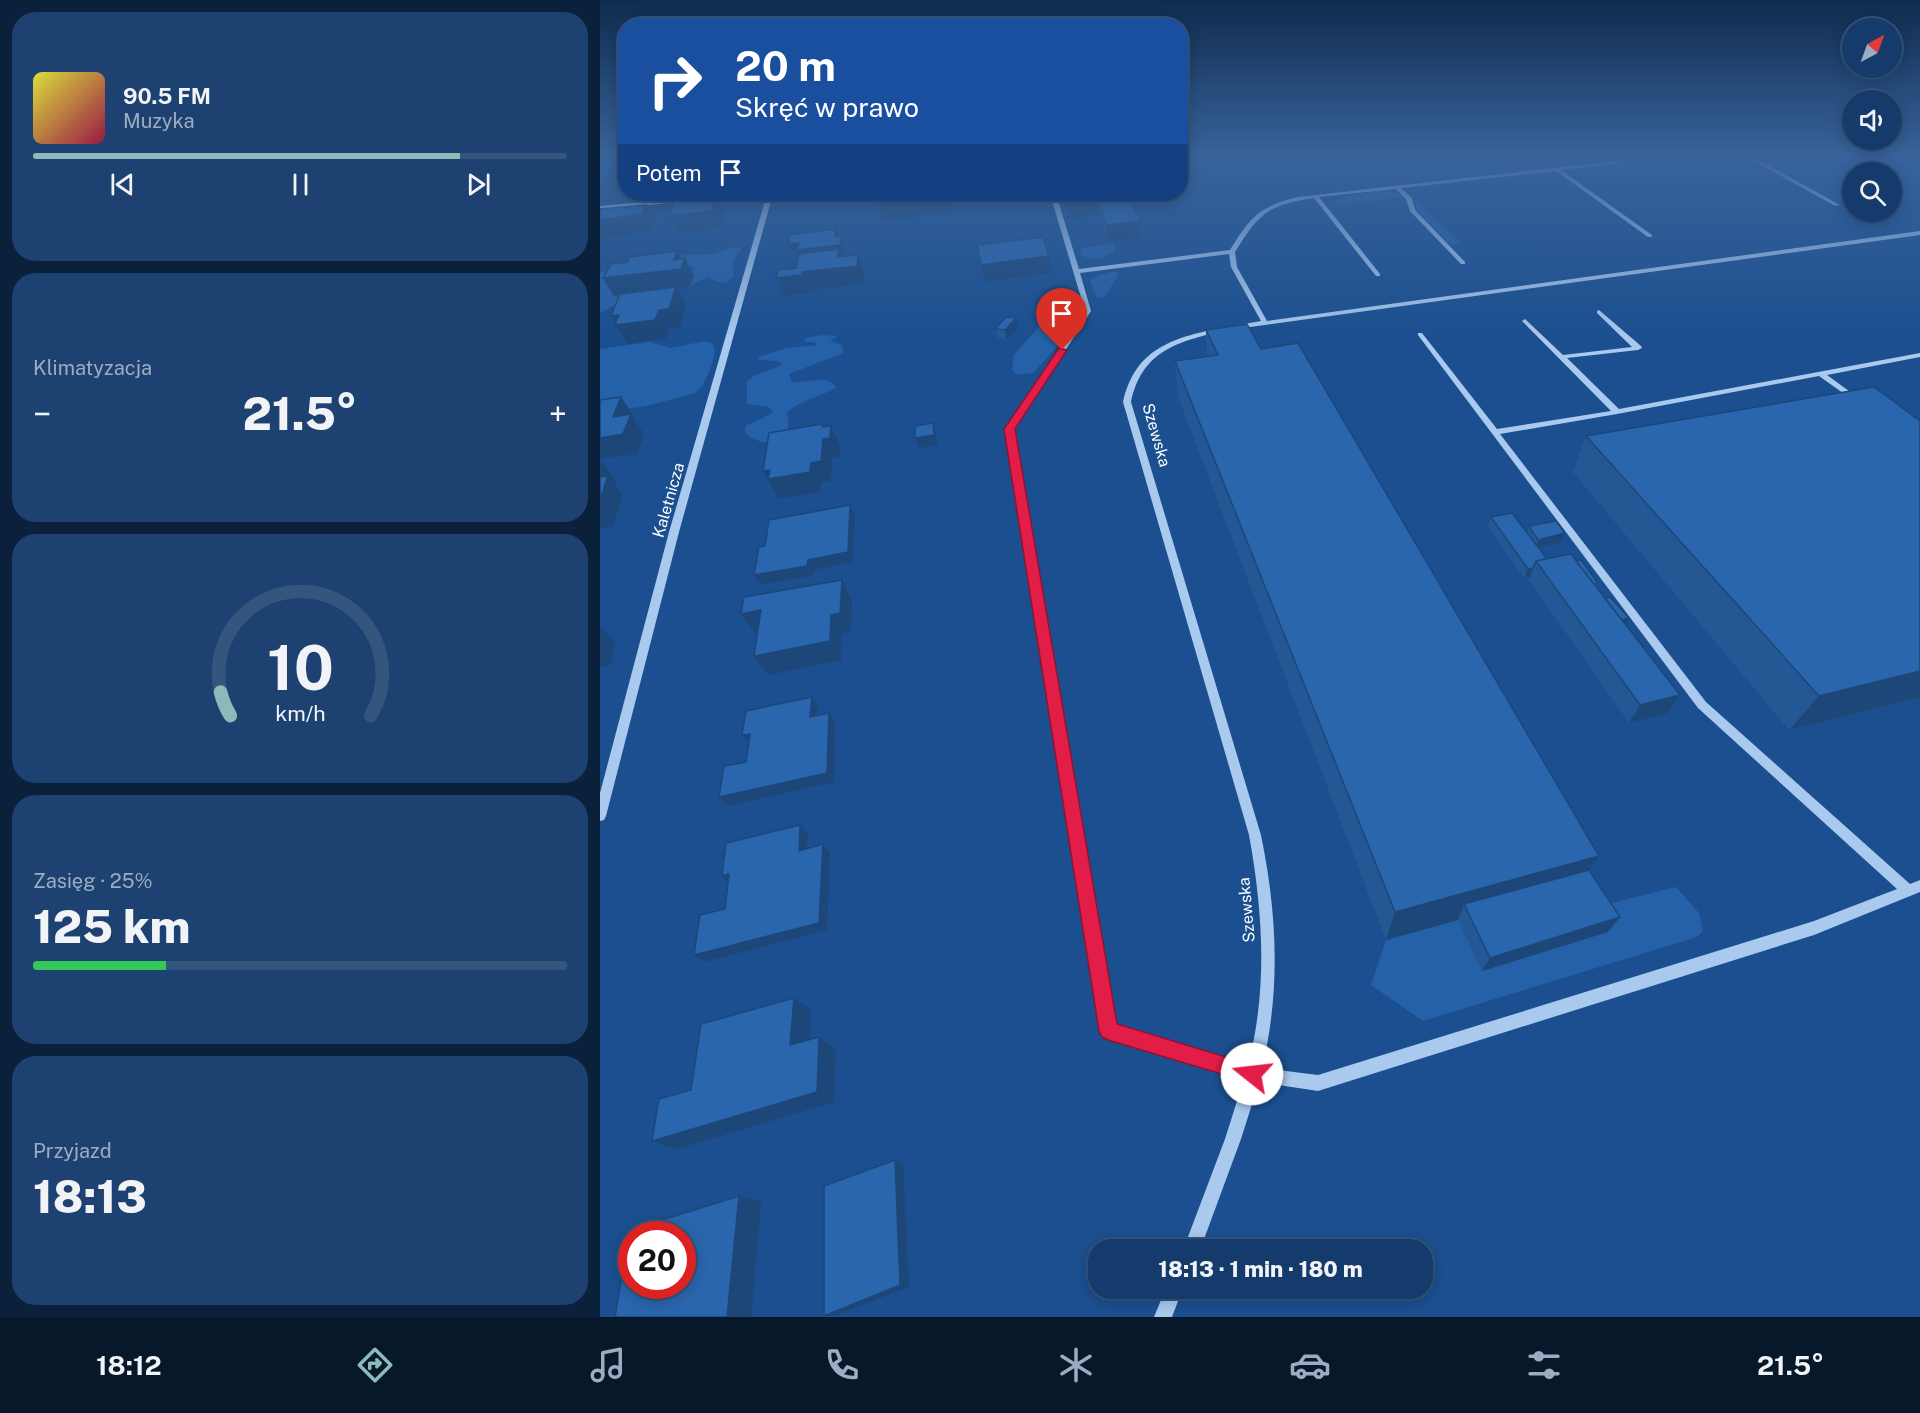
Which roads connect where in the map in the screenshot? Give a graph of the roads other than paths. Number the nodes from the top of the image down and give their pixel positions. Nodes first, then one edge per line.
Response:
1 (764, 215) edge
2 (1060, 215) edge
3 (1256, 215) edge
4 (1331, 215) edge
5 (1417, 215) edge
6 (1621, 215) edge
7 (1920, 233) edge
8 (1650, 236) dead end
9 (1232, 252) junction
10 (1462, 263) dead end
11 (1077, 271) junction
12 (1378, 275) dead end
13 (1599, 312) dead end
14 (1526, 321) dead end
15 (1265, 323) junction
16 (1420, 334) dead end
17 (1920, 355) edge
18 (1562, 357) junction
19 (1821, 374) junction
20 (1866, 407) edge
21 (1617, 412) junction
22 (1495, 432) junction
23 (600, 816) edge
24 (1914, 888) edge
25 (1252, 1074) junction
26 (1195, 1239) edge
27 (1170, 1299) edge
28 (1163, 1317) edge

1 - 23 street, Kaletnicza
2 - 11 street
3 - 9 street
4 - 12 street
5 - 10 street
6 - 8 street
7 - 15 street, Szewska
9 - 11 street
9 - 15 street
11 - 25 street
13 - 18 street
14 - 18 street
15 - 25 street, Szewska
16 - 22 street
17 - 19 street
18 - 21 street
19 - 20 street
19 - 21 street
21 - 22 street
22 - 24 street
24 - 25 street
25 - 26 street, Szewska
27 - 28 street

